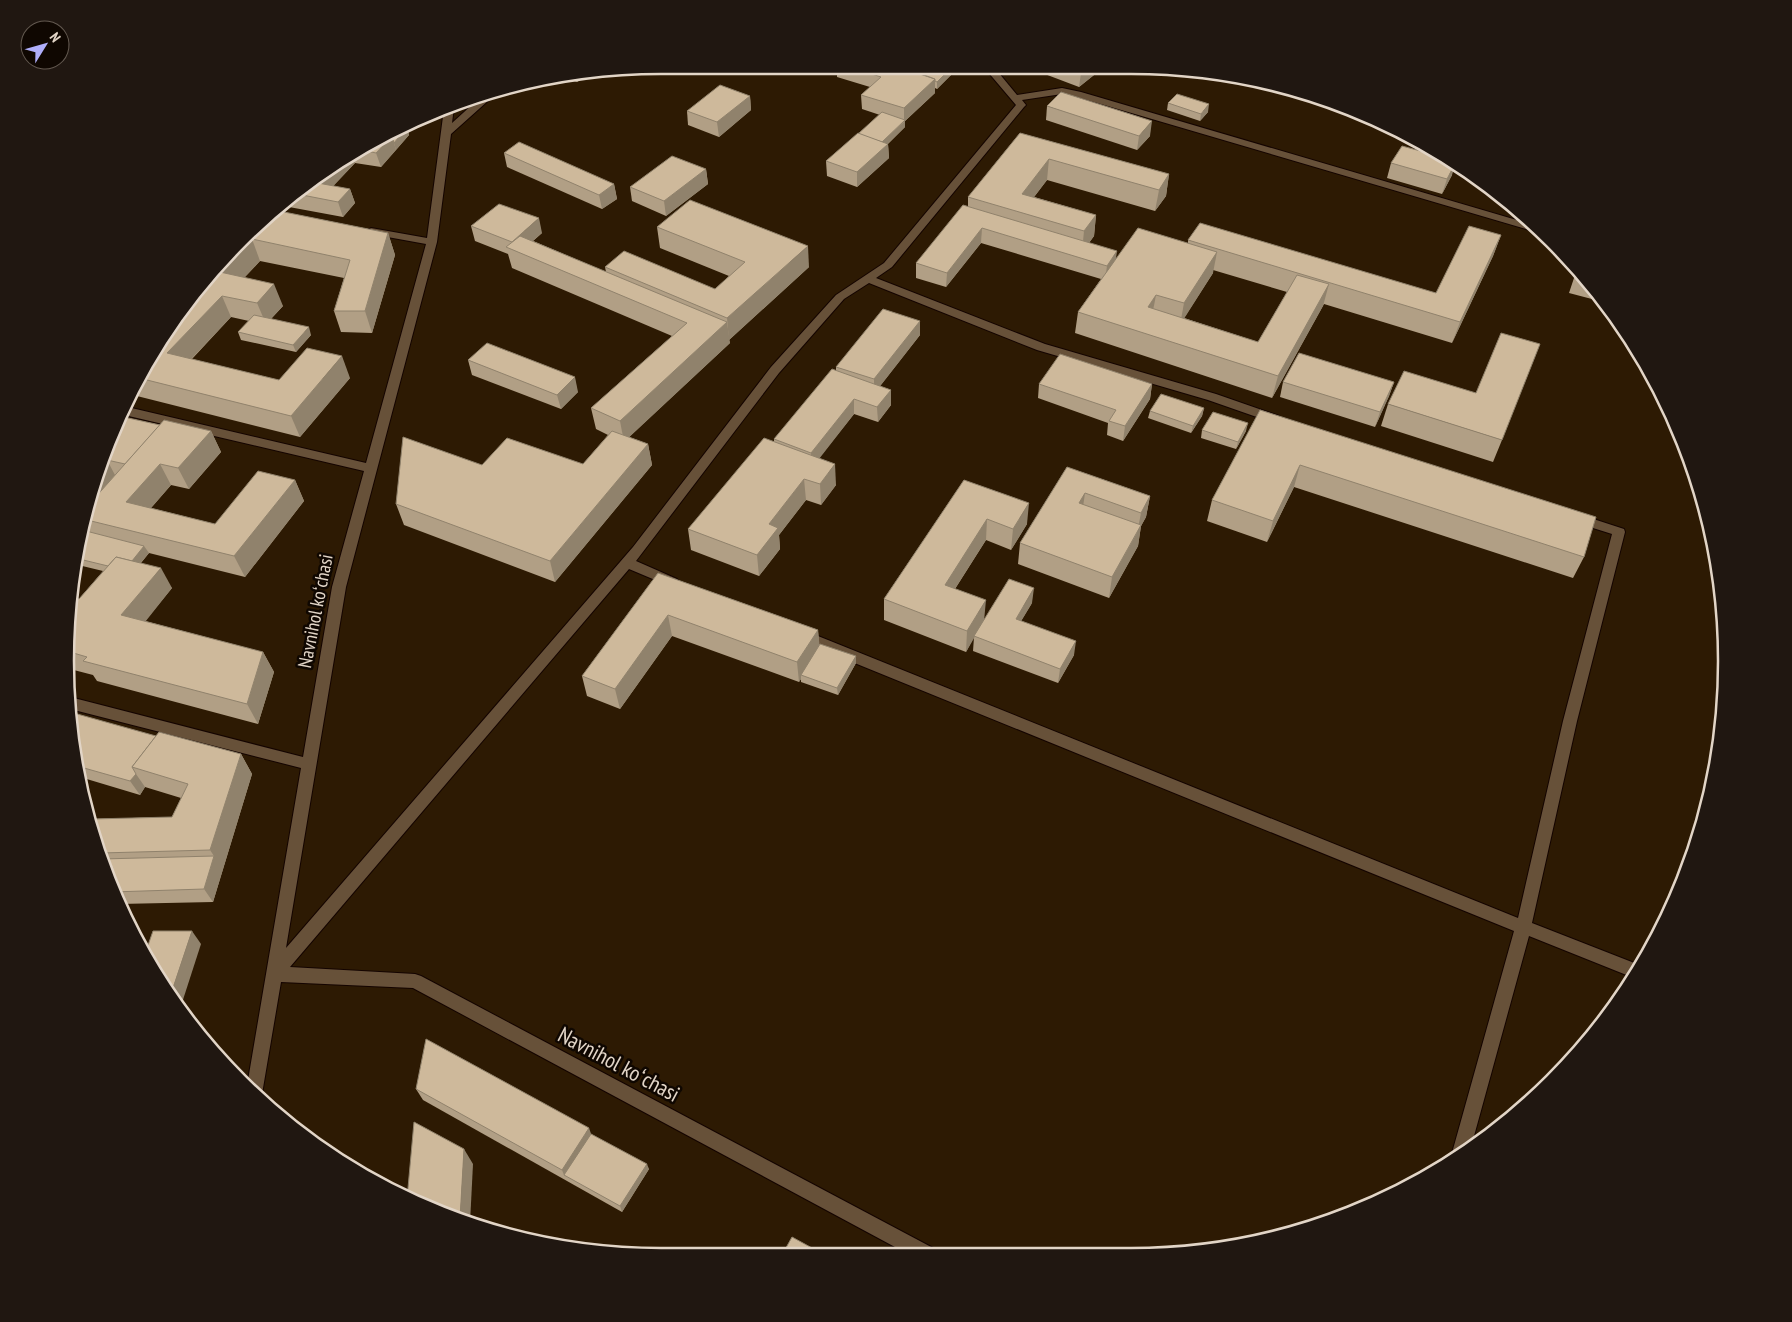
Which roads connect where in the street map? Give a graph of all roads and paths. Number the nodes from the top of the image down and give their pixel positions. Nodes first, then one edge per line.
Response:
1 (995, 74) edge
2 (1014, 98) junction
3 (481, 102) edge
4 (449, 113) edge
5 (446, 133) junction
6 (1526, 226) edge
7 (359, 229) edge
8 (432, 242) junction
9 (870, 279) junction
10 (129, 412) edge
11 (1286, 423) edge
12 (370, 468) junction
13 (1563, 514) edge
14 (627, 563) junction
15 (690, 589) edge
16 (789, 630) edge
17 (75, 703) edge
18 (309, 764) junction
19 (1523, 928) junction
20 (1631, 969) edge
21 (274, 974) junction
22 (255, 1085) edge
23 (1463, 1144) edge
24 (916, 1248) edge

1 - 2 street
2 - 6 street
2 - 9 street
3 - 5 street
4 - 5 street, Navnihol koʻchasi
5 - 8 street, Navnihol koʻchasi
7 - 8 street
8 - 12 street, Navnihol koʻchasi
9 - 11 street
9 - 14 street
10 - 12 street
12 - 18 street, Navnihol koʻchasi
13 - 19 street
14 - 15 street
14 - 21 street
16 - 19 street
17 - 18 street
18 - 21 street, Navnihol koʻchasi
19 - 20 street
19 - 23 street
21 - 22 street, Navnihol koʻchasi
21 - 24 street, Navnihol koʻchasi

